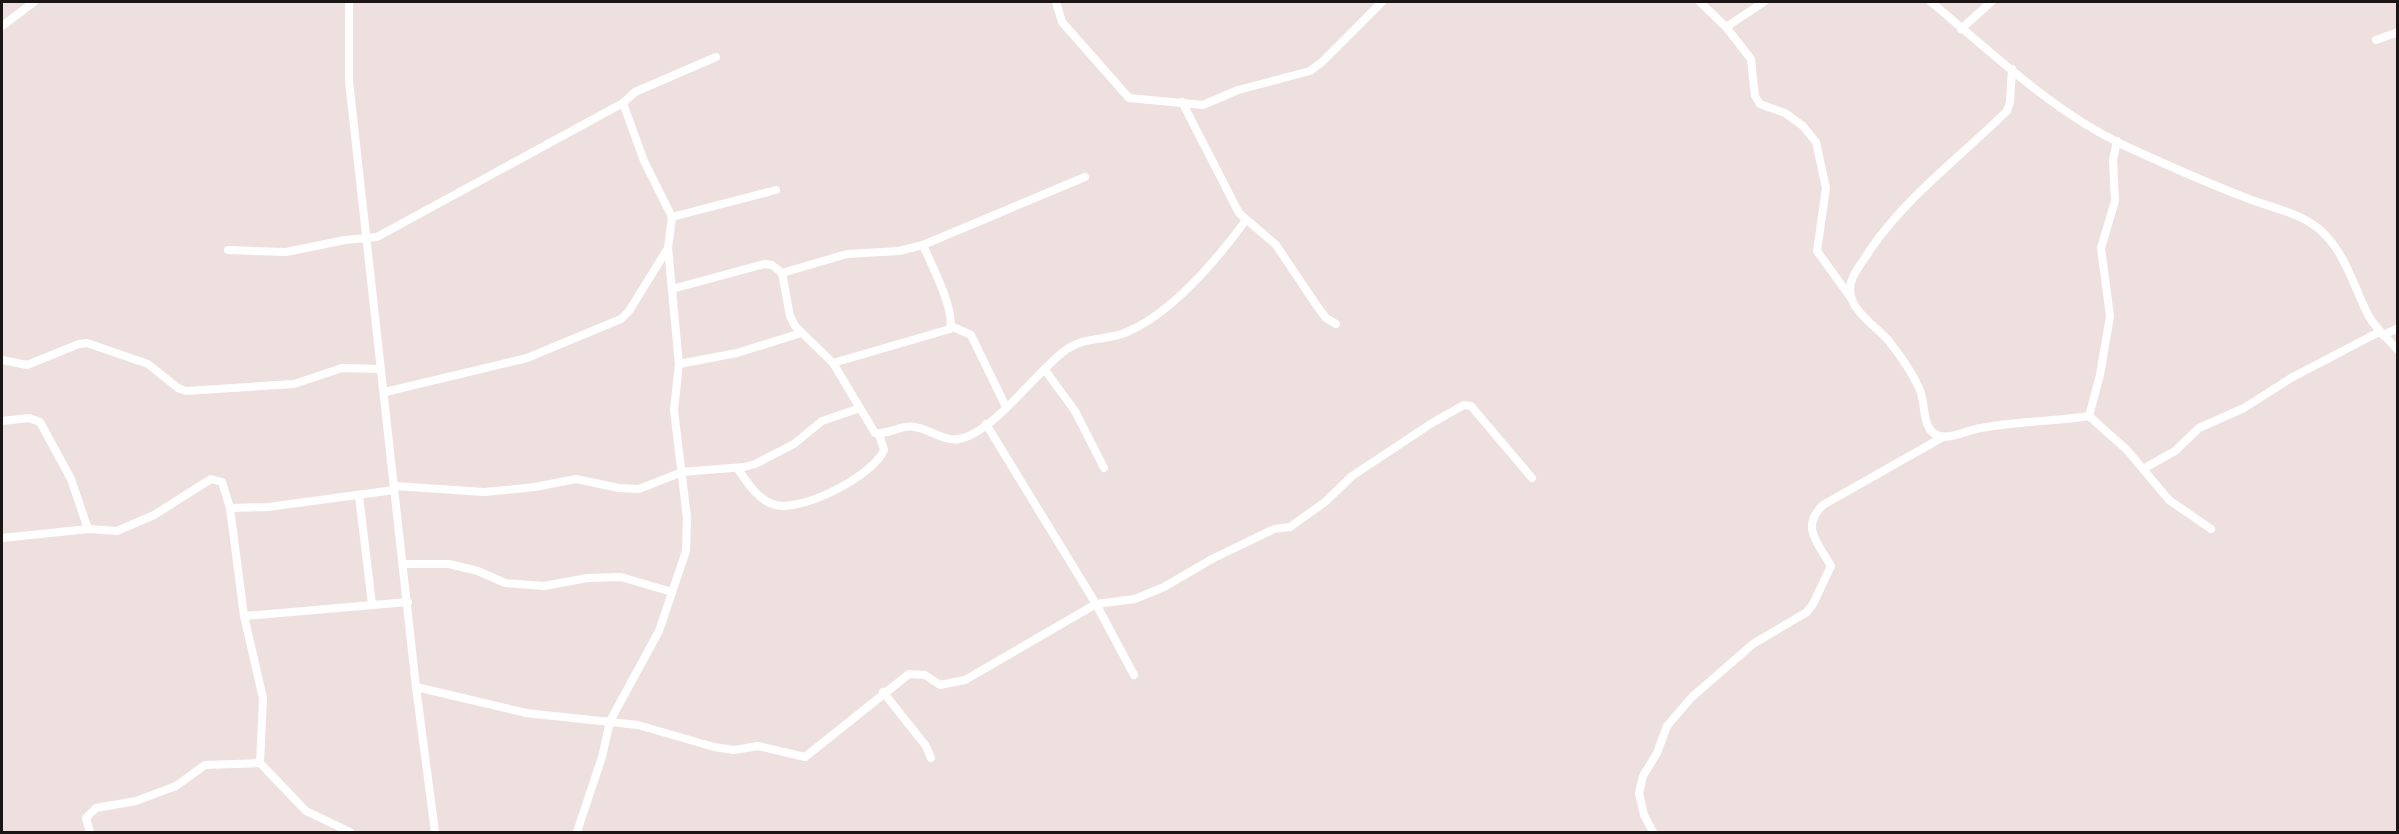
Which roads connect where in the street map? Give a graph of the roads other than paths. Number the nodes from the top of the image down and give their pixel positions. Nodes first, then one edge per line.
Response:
1 (34, 2) edge
2 (349, 2) edge
3 (1056, 2) edge
4 (1382, 2) edge
5 (1700, 2) edge
6 (1764, 2) edge
7 (1931, 2) edge
8 (1991, 2) edge
9 (2, 26) edge
10 (1726, 27) junction
11 (1961, 29) junction
12 (2397, 32) edge
13 (2376, 40) dead end
14 (716, 57) dead end
15 (2012, 69) junction
16 (1182, 102) junction
17 (624, 103) junction
18 (2116, 141) junction
19 (1084, 177) dead end
20 (776, 190) dead end
21 (672, 217) junction
22 (1246, 220) junction
23 (366, 236) junction
24 (923, 245) junction
25 (668, 248) junction
26 (228, 250) dead end
27 (782, 273) junction
28 (672, 289) junction
29 (1852, 299) junction
30 (1336, 324) dead end
31 (951, 326) junction
32 (2397, 328) edge
33 (801, 333) junction
34 (2381, 333) junction
35 (2397, 350) edge
36 (2, 360) edge
37 (833, 363) junction
38 (679, 364) junction
39 (380, 369) junction
40 (1045, 370) junction
41 (386, 392) junction
42 (1006, 406) junction
43 (860, 408) junction
44 (2089, 416) junction
45 (2, 421) edge
46 (986, 424) junction
47 (879, 434) junction
48 (1943, 437) junction
49 (737, 468) junction
50 (1104, 468) dead end
51 (2143, 469) junction
52 (682, 472) junction
53 (1532, 478) dead end
54 (394, 488) junction
55 (359, 496) junction
56 (230, 508) junction
57 (88, 529) junction
58 (2211, 529) dead end
59 (2, 538) edge
60 (404, 564) junction
61 (672, 592) junction
62 (408, 602) junction
63 (372, 604) junction
64 (1096, 604) junction
65 (244, 616) junction
66 (1134, 675) dead end
67 (416, 687) junction
68 (883, 692) junction
69 (610, 721) junction
70 (931, 758) dead end
71 (260, 763) junction
72 (90, 832) edge
73 (350, 832) edge
74 (435, 832) edge
75 (577, 832) edge
76 (1653, 832) edge

1 - 9 street
2 - 23 street
3 - 16 street
4 - 16 street
5 - 10 street
6 - 10 street
7 - 11 street
8 - 11 street
10 - 29 street
11 - 15 street
12 - 13 street
14 - 17 street
15 - 18 street
15 - 29 street
16 - 22 street
17 - 21 street
17 - 23 street
18 - 34 street
18 - 44 street
19 - 24 street
20 - 21 street
21 - 25 street
22 - 30 street
22 - 40 street
23 - 26 street
23 - 39 street
24 - 27 street
24 - 31 street
25 - 28 street
25 - 41 street
27 - 28 street
27 - 33 street
28 - 38 street
29 - 48 street
31 - 37 street
31 - 42 street
32 - 34 street
33 - 37 street
33 - 38 street
34 - 35 street
34 - 51 street
36 - 39 street
37 - 43 street
38 - 52 street
39 - 41 street
40 - 42 street
40 - 50 street
41 - 54 street
42 - 46 street
43 - 47 street
43 - 49 street
44 - 48 street
44 - 51 street
45 - 57 street
46 - 47 street
46 - 64 street
47 - 49 street
48 - 76 street
49 - 52 street
51 - 58 street
52 - 54 street
52 - 61 street
53 - 64 street
54 - 55 street
54 - 60 street
55 - 56 street
55 - 63 street
56 - 57 street
56 - 65 street
57 - 59 street
60 - 61 street
60 - 62 street
61 - 69 street
62 - 63 street
62 - 67 street
63 - 65 street
64 - 66 street
64 - 68 street
65 - 71 street
67 - 69 street
67 - 74 street
68 - 69 street
68 - 70 street
69 - 75 street
71 - 72 street
71 - 73 street

